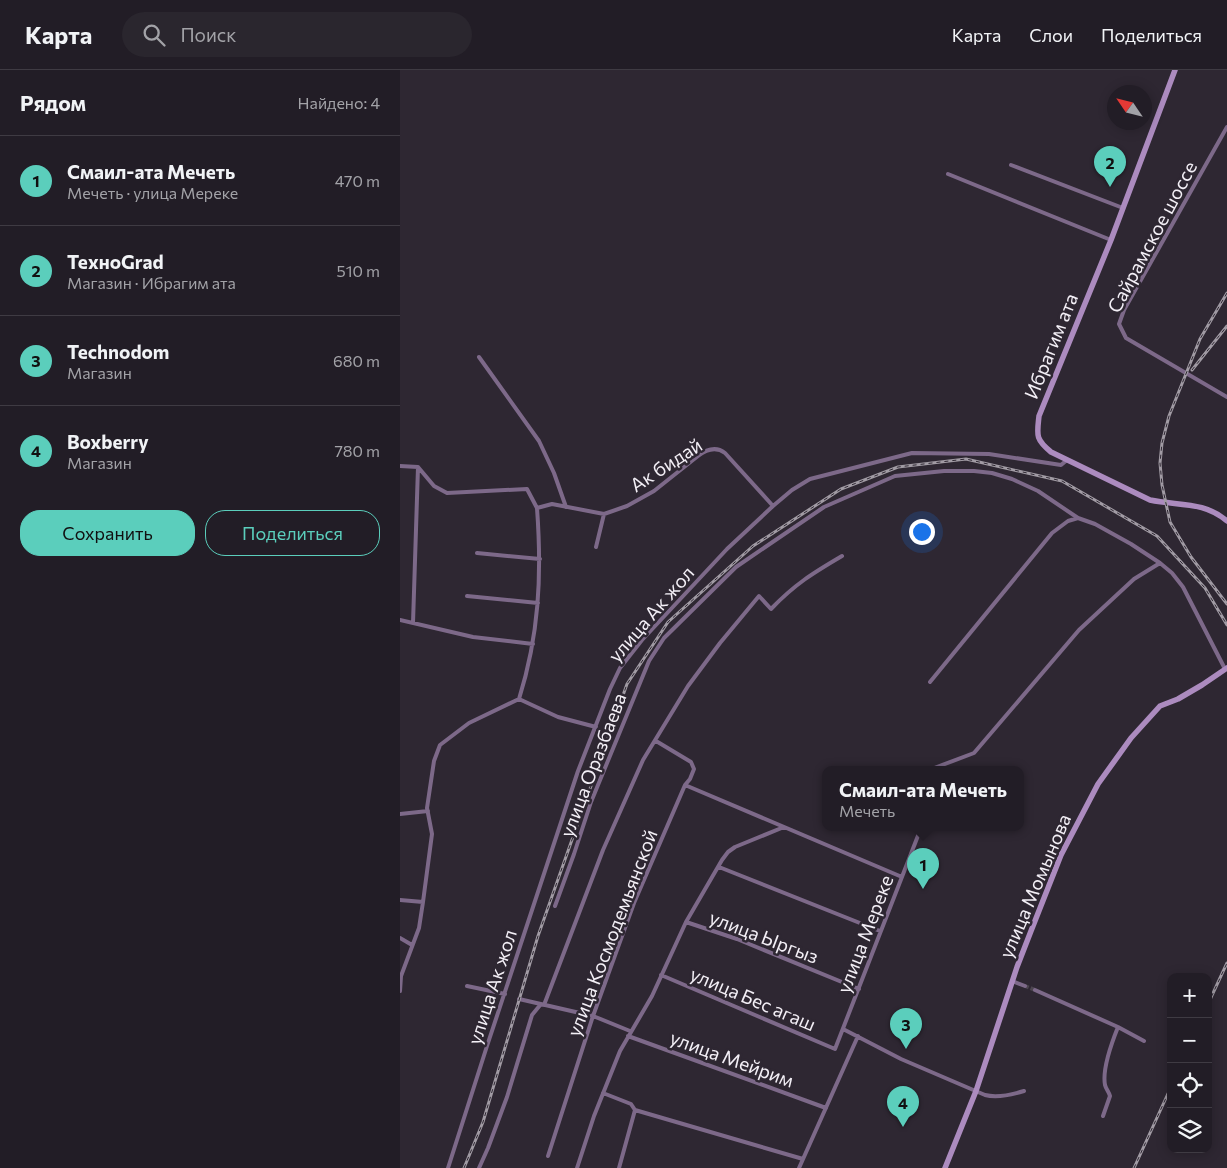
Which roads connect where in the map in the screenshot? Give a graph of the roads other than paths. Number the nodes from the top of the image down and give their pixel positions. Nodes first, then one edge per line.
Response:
1 (1175, 70) edge
2 (1227, 127) edge
3 (1011, 165) dead end
4 (948, 174) dead end
5 (1123, 208) junction
6 (1111, 240) junction
7 (480, 357) dead end
8 (1227, 397) edge
9 (1067, 460) junction
10 (400, 466) edge
11 (418, 467) junction
12 (773, 506) junction
13 (566, 507) junction
14 (537, 508) junction
15 (604, 514) junction
16 (1078, 518) junction
17 (1227, 521) edge
18 (596, 547) dead end
19 (477, 553) dead end
20 (842, 556) dead end
21 (540, 558) junction
22 (1160, 563) junction
23 (467, 596) dead end
24 (538, 603) junction
25 (400, 620) edge
26 (414, 623) junction
27 (532, 644) junction
28 (1226, 669) edge
29 (930, 682) dead end
30 (519, 700) junction
31 (596, 728) junction
32 (656, 741) junction
33 (940, 766) edge
34 (685, 785) junction
35 (428, 811) junction
36 (400, 814) edge
37 (784, 827) junction
38 (921, 831) edge
39 (719, 867) junction
40 (902, 877) junction
41 (400, 900) edge
42 (423, 902) junction
43 (555, 906) dead end
44 (686, 922) junction
45 (880, 931) junction
46 (400, 938) edge
47 (412, 946) junction
48 (661, 975) junction
49 (1012, 981) junction
50 (467, 986) dead end
51 (1025, 986) tunnel mouth
52 (859, 989) junction
53 (1035, 990) tunnel mouth
54 (400, 991) edge
55 (505, 994) junction
56 (519, 999) dead end
57 (542, 1004) junction
58 (592, 1016) junction
59 (1118, 1026) junction
60 (843, 1029) junction
61 (629, 1033) junction
62 (858, 1036) junction
63 (1144, 1041) dead end
64 (834, 1049) joint
65 (976, 1091) junction
66 (1024, 1091) dead end
67 (604, 1092) junction
68 (826, 1108) junction
69 (635, 1110) junction
70 (1103, 1116) dead end
71 (548, 1156) dead end
72 (803, 1159) junction
73 (448, 1168) edge
74 (479, 1168) edge
75 (577, 1168) edge
76 (619, 1168) edge
77 (800, 1168) edge
78 (945, 1168) edge

1 - 5 street, Ибрагим ата
2 - 8 street, Сайрамское шоссе
3 - 5 street
4 - 6 street
5 - 6 street, Ибрагим ата
6 - 9 street, Ибрагим ата
7 - 13 street
9 - 12 street, улица Ак жол
9 - 17 street, Ибрагим ата
10 - 11 street
11 - 14 street
11 - 26 street
12 - 15 street, Ак бидай
12 - 31 street, улица Ак жол
13 - 14 street, Ак бидай
13 - 15 street, Ак бидай
14 - 21 street
15 - 18 street
16 - 22 street, улица Оразбаева
16 - 29 street
16 - 43 street, улица Оразбаева
19 - 21 street
20 - 32 street
21 - 24 street
22 - 28 street, улица Оразбаева
22 - 33 street
23 - 24 street
24 - 27 street
25 - 26 street
26 - 27 street
27 - 30 street
28 - 49 street, улица Момынова
30 - 31 street
30 - 35 street
31 - 55 street, улица Ак жол
32 - 34 street, улица Космодемьянской
32 - 57 street
34 - 37 street
34 - 58 street, улица Космодемьянской
35 - 36 street
35 - 42 street
37 - 39 street
37 - 40 street
38 - 40 street, улица Мереке
39 - 44 street
39 - 45 street
40 - 45 street, улица Мереке
41 - 42 street
42 - 47 street
44 - 48 street
44 - 52 street, улица Ыргыз
45 - 52 street, улица Мереке
46 - 47 street
47 - 54 street
48 - 61 street
48 - 64 street, улица Бес агаш
49 - 51 street
49 - 65 street, улица Момынова
50 - 55 street
52 - 60 street, улица Мереке
53 - 59 street
55 - 73 street, улица Ак жол
56 - 57 street, улица Мейрим
57 - 58 street, улица Мейрим
57 - 74 street
58 - 61 street, улица Мейрим
58 - 71 street, улица Космодемьянской
59 - 63 street
59 - 70 street
60 - 62 street
60 - 64 street, улица Мереке
61 - 67 street
61 - 68 street, улица Мейрим
62 - 65 street
62 - 68 street
65 - 66 street
65 - 78 street, улица Момынова
67 - 69 street
67 - 75 street
68 - 72 street
69 - 72 street
69 - 76 street
72 - 77 street

